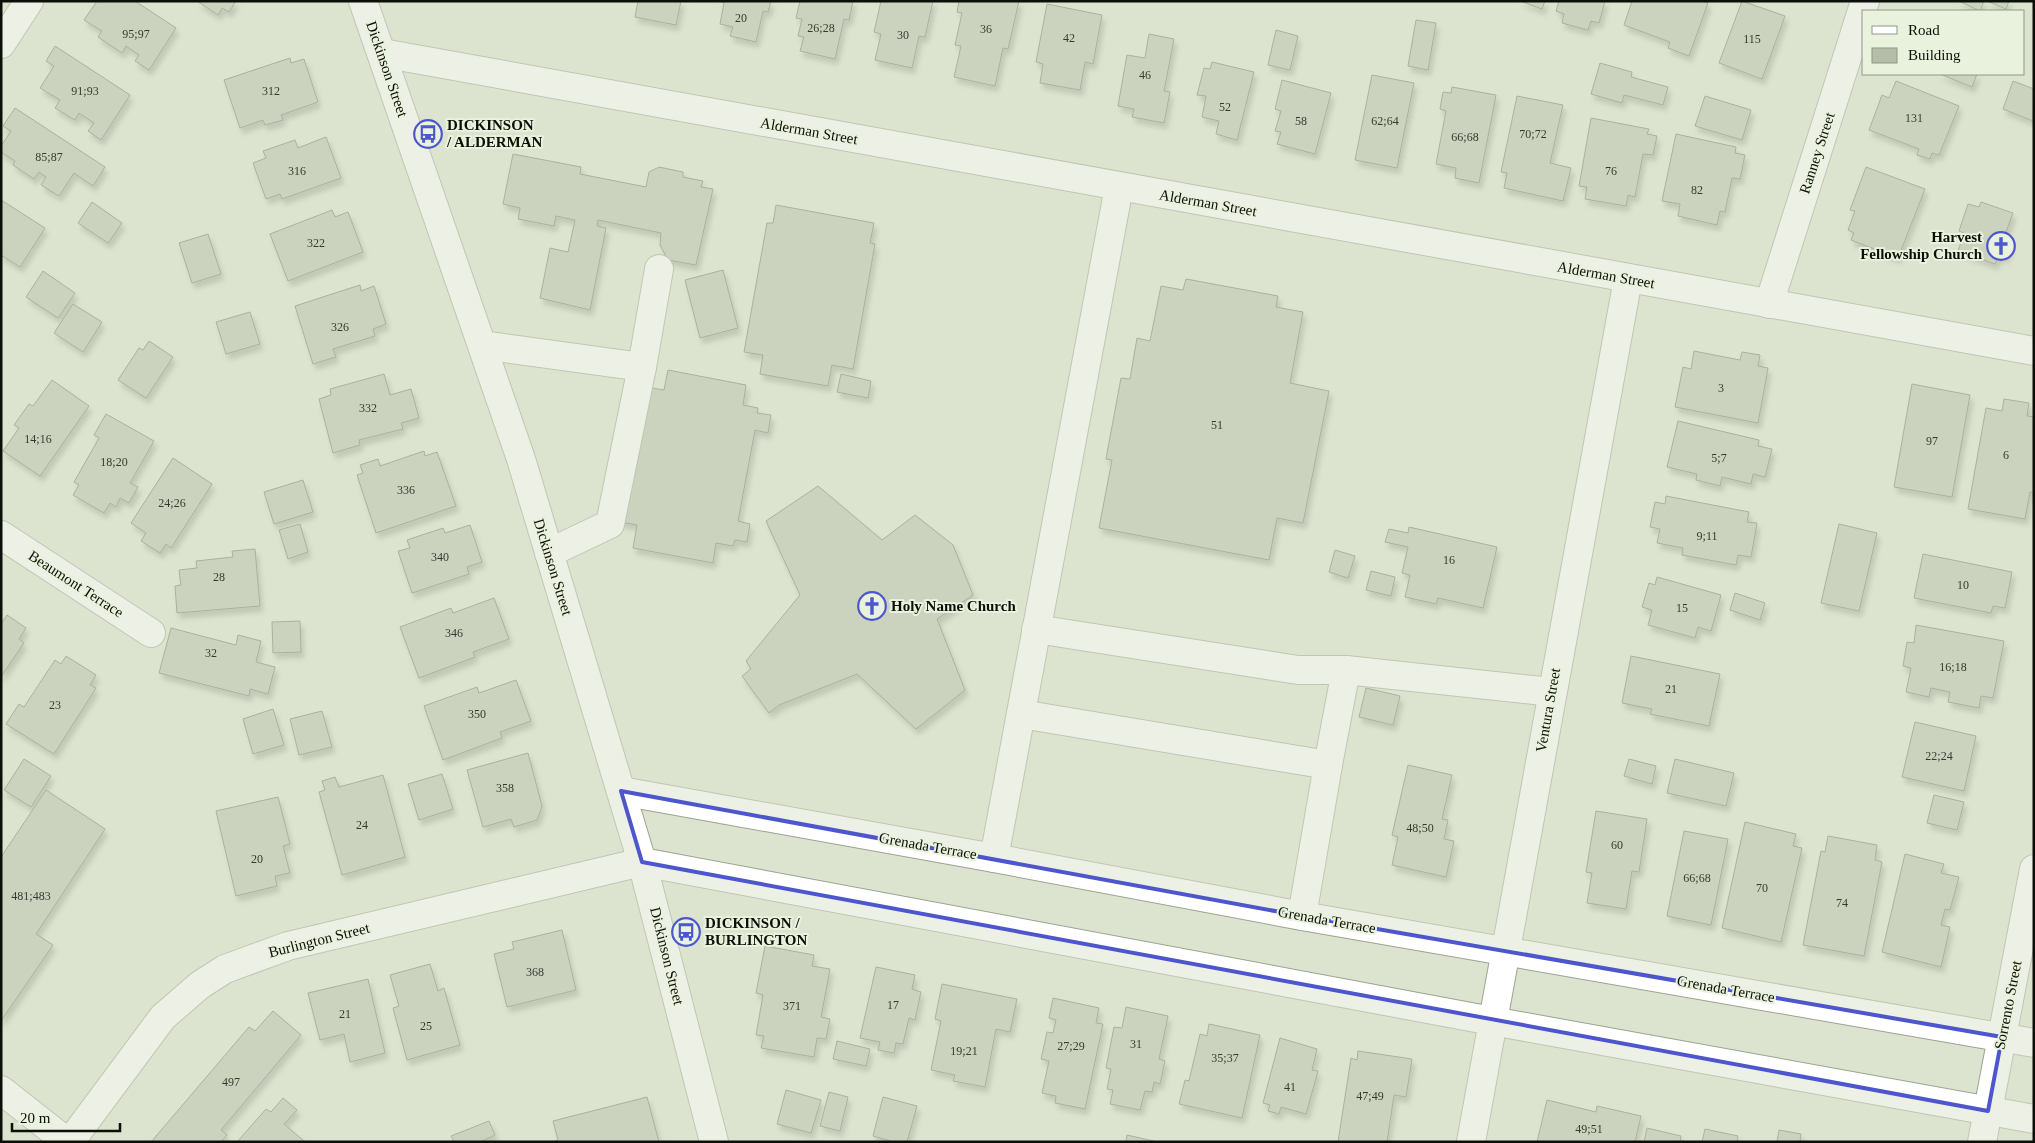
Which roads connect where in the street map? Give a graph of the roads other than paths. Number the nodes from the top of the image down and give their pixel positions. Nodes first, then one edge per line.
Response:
1 (29, 1) edge
2 (363, 1) edge
3 (1862, 10) edge
4 (1, 44) edge
5 (382, 53) junction
6 (1119, 187) junction
7 (659, 269) dead end
8 (1628, 279) junction
9 (1768, 304) junction
10 (482, 345) junction
11 (2034, 351) edge
12 (642, 367) junction
13 (1, 534) edge
14 (549, 553) junction
15 (1036, 629) junction
16 (151, 633) dead end
17 (1346, 670) junction
18 (1552, 692) junction
19 (1021, 714) junction
20 (1328, 766) junction
21 (621, 791) junction
22 (994, 858) junction
23 (642, 862) junction
24 (2034, 869) edge
25 (1302, 916) junction
26 (1504, 951) junction
27 (1492, 1021) junction
28 (2002, 1037) junction
29 (2034, 1043) edge
30 (1, 1090) edge
31 (1988, 1111) junction
32 (2034, 1119) edge
33 (69, 1142) edge
34 (714, 1142) edge
35 (1470, 1142) edge
36 (1982, 1142) edge

1 - 4 street
2 - 5 street, Dickinson Street
3 - 9 street, Ranney Street
5 - 6 street, Alderman Street
5 - 10 street, Dickinson Street
6 - 8 street, Alderman Street
6 - 15 street
7 - 12 street
8 - 9 street, Alderman Street
8 - 18 street, Ventura Street
9 - 11 street, Alderman Street
10 - 12 street
10 - 14 street, Dickinson Street
12 - 14 street
13 - 16 street, Beaumont Terrace
14 - 21 street, Dickinson Street
15 - 17 street
15 - 19 street
17 - 18 street
17 - 20 street
18 - 26 street, Ventura Street
19 - 20 street
19 - 22 street
20 - 25 street
21 - 22 street, Grenada Terrace
21 - 23 street, Dickinson Street
22 - 25 street, Grenada Terrace
23 - 27 street
23 - 33 street, Burlington Street
23 - 34 street, Dickinson Street
24 - 28 street, Sorrento Street
25 - 26 street, Grenada Terrace
26 - 27 street, Ventura Street
26 - 28 street, Grenada Terrace
27 - 31 street
27 - 35 street, Ventura Street
28 - 29 street, Grenada Terrace
28 - 31 street, Sorrento Street
30 - 33 street
31 - 32 street
31 - 36 street, Sorrento Street

